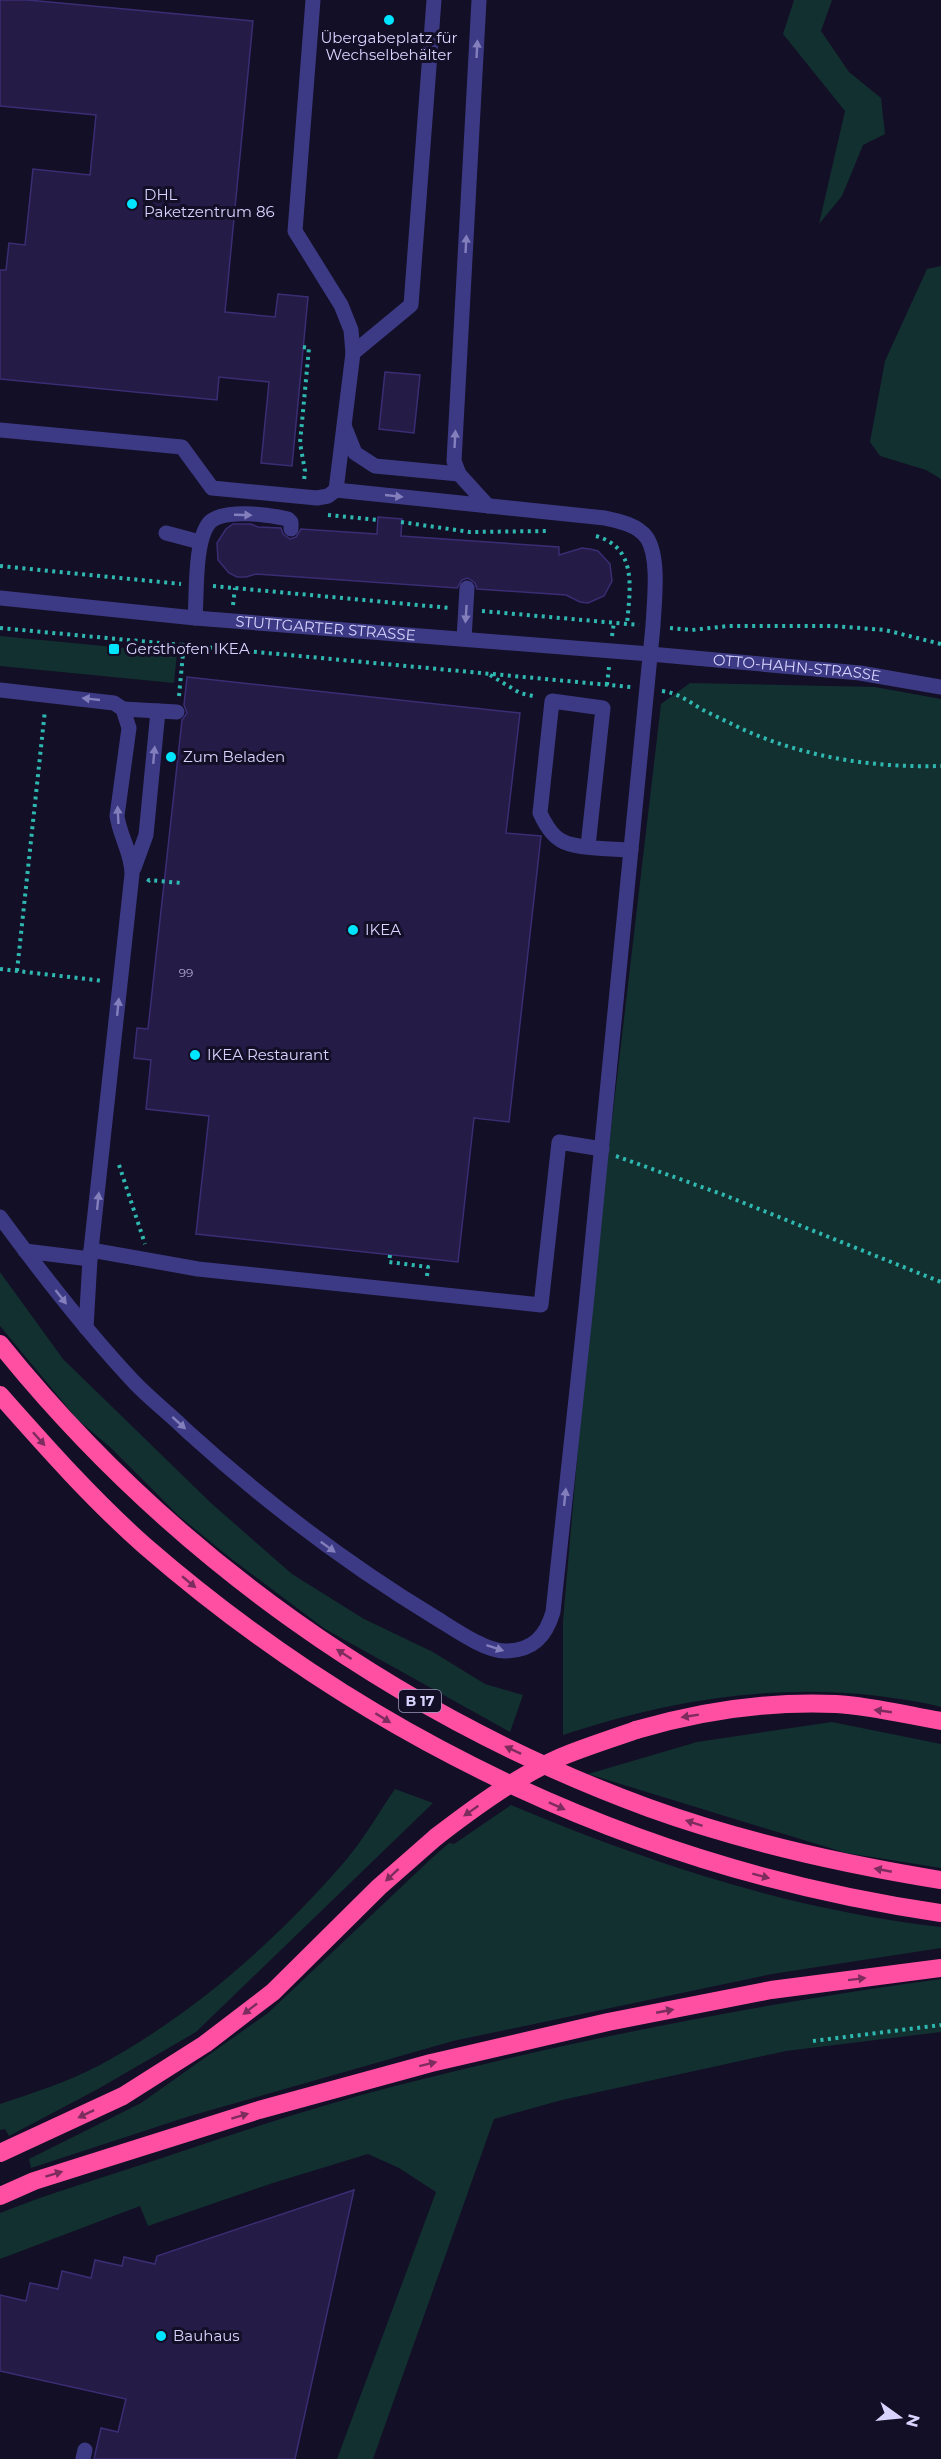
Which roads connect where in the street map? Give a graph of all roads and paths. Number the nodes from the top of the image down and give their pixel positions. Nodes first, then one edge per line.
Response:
1 (313, 0) edge
2 (434, 0) edge
3 (479, 0) edge
4 (303, 347) dead end
5 (353, 353) junction
6 (344, 426) junction
7 (0, 430) edge
8 (459, 474) junction
9 (336, 490) junction
10 (303, 496) junction
11 (488, 506) junction
12 (323, 514) dead end
13 (378, 520) dead end
14 (402, 522) dead end
15 (291, 529) dead end
16 (557, 531) dead end
17 (166, 533) dead end
18 (588, 534) dead end
19 (200, 542) junction
20 (0, 566) edge
21 (197, 585) junction
22 (468, 588) dead end
23 (0, 598) edge
24 (466, 609) junction
25 (195, 618) junction
26 (627, 624) junction
27 (653, 627) junction
28 (0, 628) edge
29 (464, 639) junction
30 (184, 643) junction
31 (941, 644) edge
32 (650, 654) junction
33 (487, 673) junction
34 (941, 687) edge
35 (647, 689) junction
36 (0, 690) edge
37 (47, 694) junction
38 (552, 701) junction
39 (123, 709) junction
40 (158, 711) junction
41 (177, 712) joint
42 (941, 766) edge
43 (588, 846) junction
44 (631, 850) junction
45 (132, 874) junction
46 (181, 883) dead end
47 (147, 891) dead end
48 (0, 969) edge
49 (17, 971) junction
50 (121, 983) junction
51 (602, 1149) junction
52 (120, 1155) dead end
53 (0, 1217) edge
54 (145, 1245) dead end
55 (26, 1251) junction
56 (91, 1254) junction
57 (390, 1255) dead end
58 (428, 1267) dead end
59 (941, 1282) edge
60 (86, 1328) junction
61 (0, 1344) edge
62 (0, 1395) edge
63 (941, 1722) edge
64 (941, 1880) edge
65 (941, 1913) edge
66 (941, 1968) edge
67 (941, 2025) edge
68 (813, 2041) dead end
69 (0, 2153) edge
70 (0, 2196) edge

1 - 5 street
2 - 5 street
8 -> 3 street
4 - 10 path
5 - 6 street
6 - 8 street
6 - 9 street
7 - 10 street
8 - 11 street
9 - 10 street
9 -> 11 street
11 - 27 street
12 - 13 path
14 - 16 path
19 -> 15 street
17 - 19 street
18 - 26 path
19 - 21 street
20 - 21 path
21 - 24 path
21 - 25 street
22 - 24 street
23 - 25 street, STUTTGARTER STRASSE
24 - 26 path
24 -> 29 street
25 - 29 street, STUTTGARTER STRASSE
26 - 27 path
27 - 31 path
27 - 32 street
28 - 30 path
29 - 32 street, STUTTGARTER STRASSE
30 - 33 path
30 - 41 path
32 - 34 street, OTTO-HAHN-STRASSE
32 - 35 street
33 - 35 path
33 - 38 path
35 - 42 path
35 - 44 street
36 - 37 street
39 -> 37 street
37 - 49 path
38 - 43 street
38 - 43 street
39 - 40 street
45 -> 39 street
40 - 41 street
45 -> 40 street
43 - 44 street
44 - 51 street
45 - 50 street
46 - 47 path
48 - 49 path
49 - 50 path
56 -> 50 street
51 - 56 street
51 - 59 path
60 -> 51 street
52 - 54 path
53 - 55 street
55 - 56 street
55 -> 60 street
56 - 60 street
57 - 58 path
64 -> 61 highway, B 17
62 -> 65 highway, B 17
63 -> 69 highway, bridge
70 -> 66 highway
67 - 68 path

